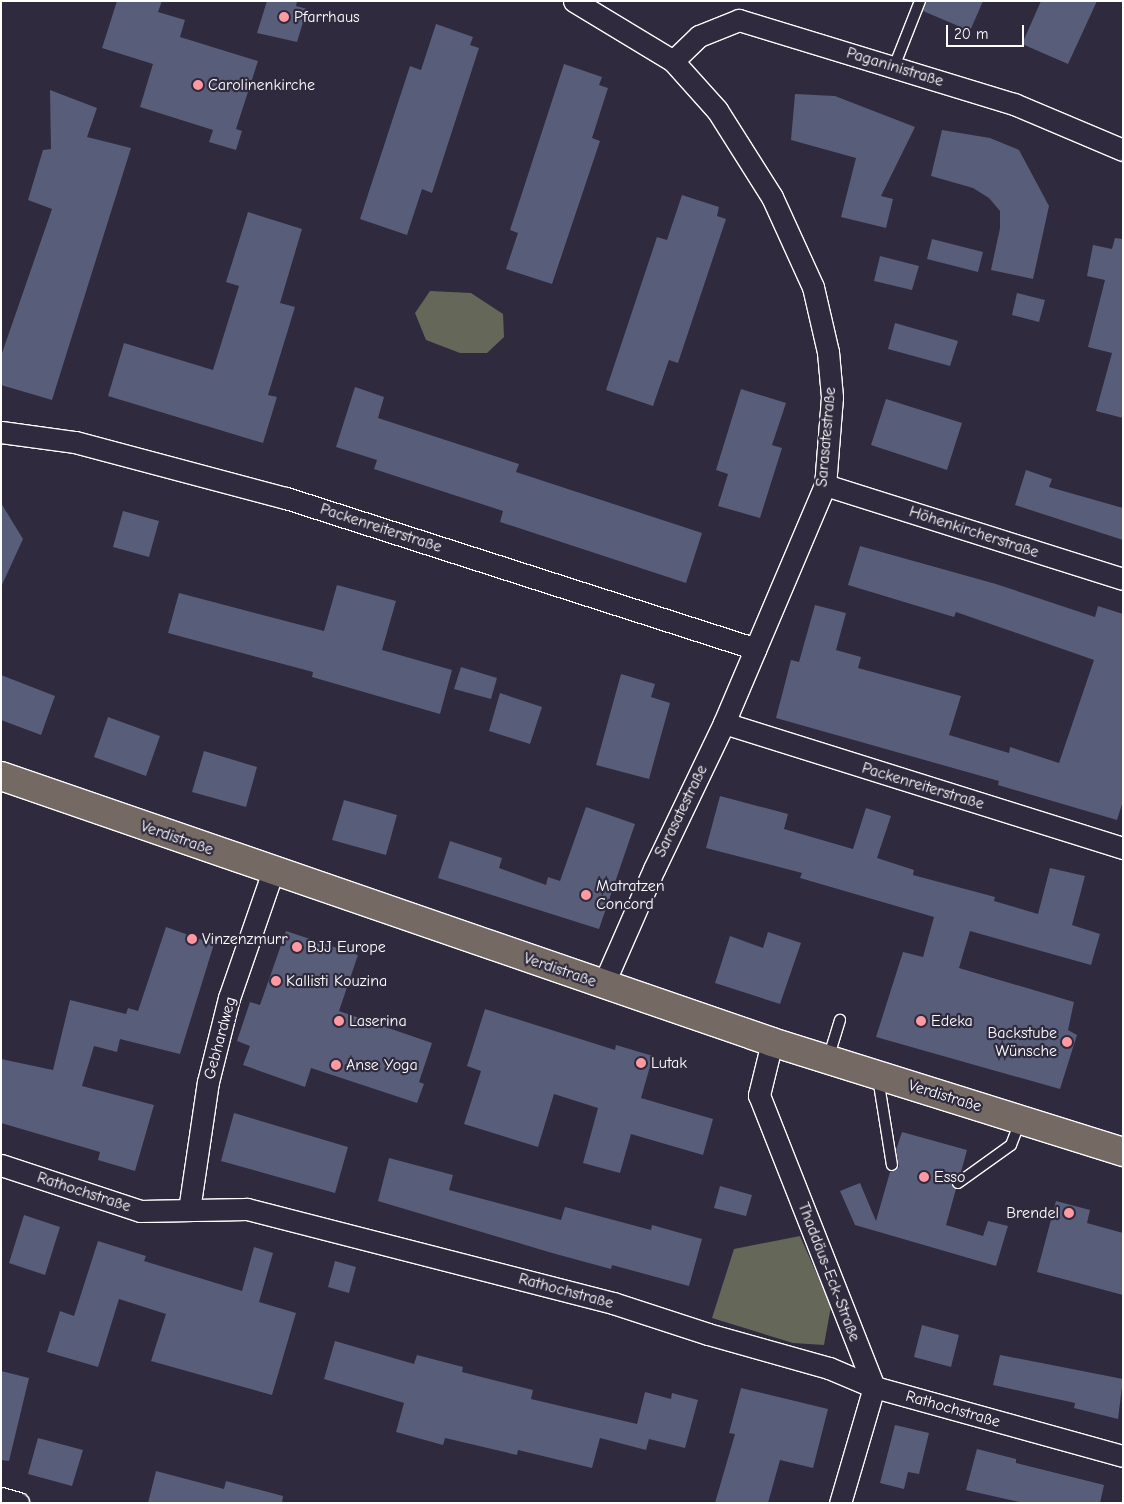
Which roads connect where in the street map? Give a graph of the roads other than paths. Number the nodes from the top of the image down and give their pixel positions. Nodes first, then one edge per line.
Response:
1 (574, 1) edge
2 (920, 1) edge
3 (673, 61) junction
4 (894, 67) junction
5 (1123, 150) edge
6 (1, 432) edge
7 (825, 485) junction
8 (1123, 579) edge
9 (754, 649) junction
10 (724, 724) junction
11 (1, 776) edge
12 (1123, 848) edge
13 (273, 872) junction
14 (603, 985) junction
15 (840, 1020) dead end
16 (772, 1042) junction
17 (828, 1060) junction
18 (877, 1075) junction
19 (1020, 1119) junction
20 (1123, 1152) edge
21 (1, 1165) edge
22 (892, 1165) dead end
23 (958, 1183) dead end
24 (190, 1210) junction
25 (874, 1387) junction
26 (1123, 1456) edge
27 (1, 1498) edge
28 (18, 1503) edge
29 (840, 1503) edge

1 - 3 street, Sarasatestraße
2 - 4 lane
3 - 4 street, Paganinistraße
3 - 7 street, Sarasatestraße
4 - 5 street, Paganinistraße
6 - 9 street, Packenreiterstraße
7 - 8 street, Höhenkircherstraße
7 - 9 street, Sarasatestraße
9 - 10 street, Sarasatestraße
10 - 12 street, Packenreiterstraße
10 - 14 street, Sarasatestraße
11 - 13 main road, Verdistraße
13 - 14 main road, Verdistraße
13 - 24 street, Gebhardweg
14 - 16 main road, Verdistraße
15 - 17 lane
16 - 17 main road, Verdistraße
16 - 25 street, Thaddäus-Eck-Straße
17 - 18 main road, Verdistraße
18 - 19 main road, Verdistraße
18 - 22 lane
19 - 20 main road, Verdistraße
19 - 23 lane
21 - 24 street, Rathochstraße
24 - 25 street, Rathochstraße
25 - 26 street, Rathochstraße
25 - 29 street
27 - 28 street

